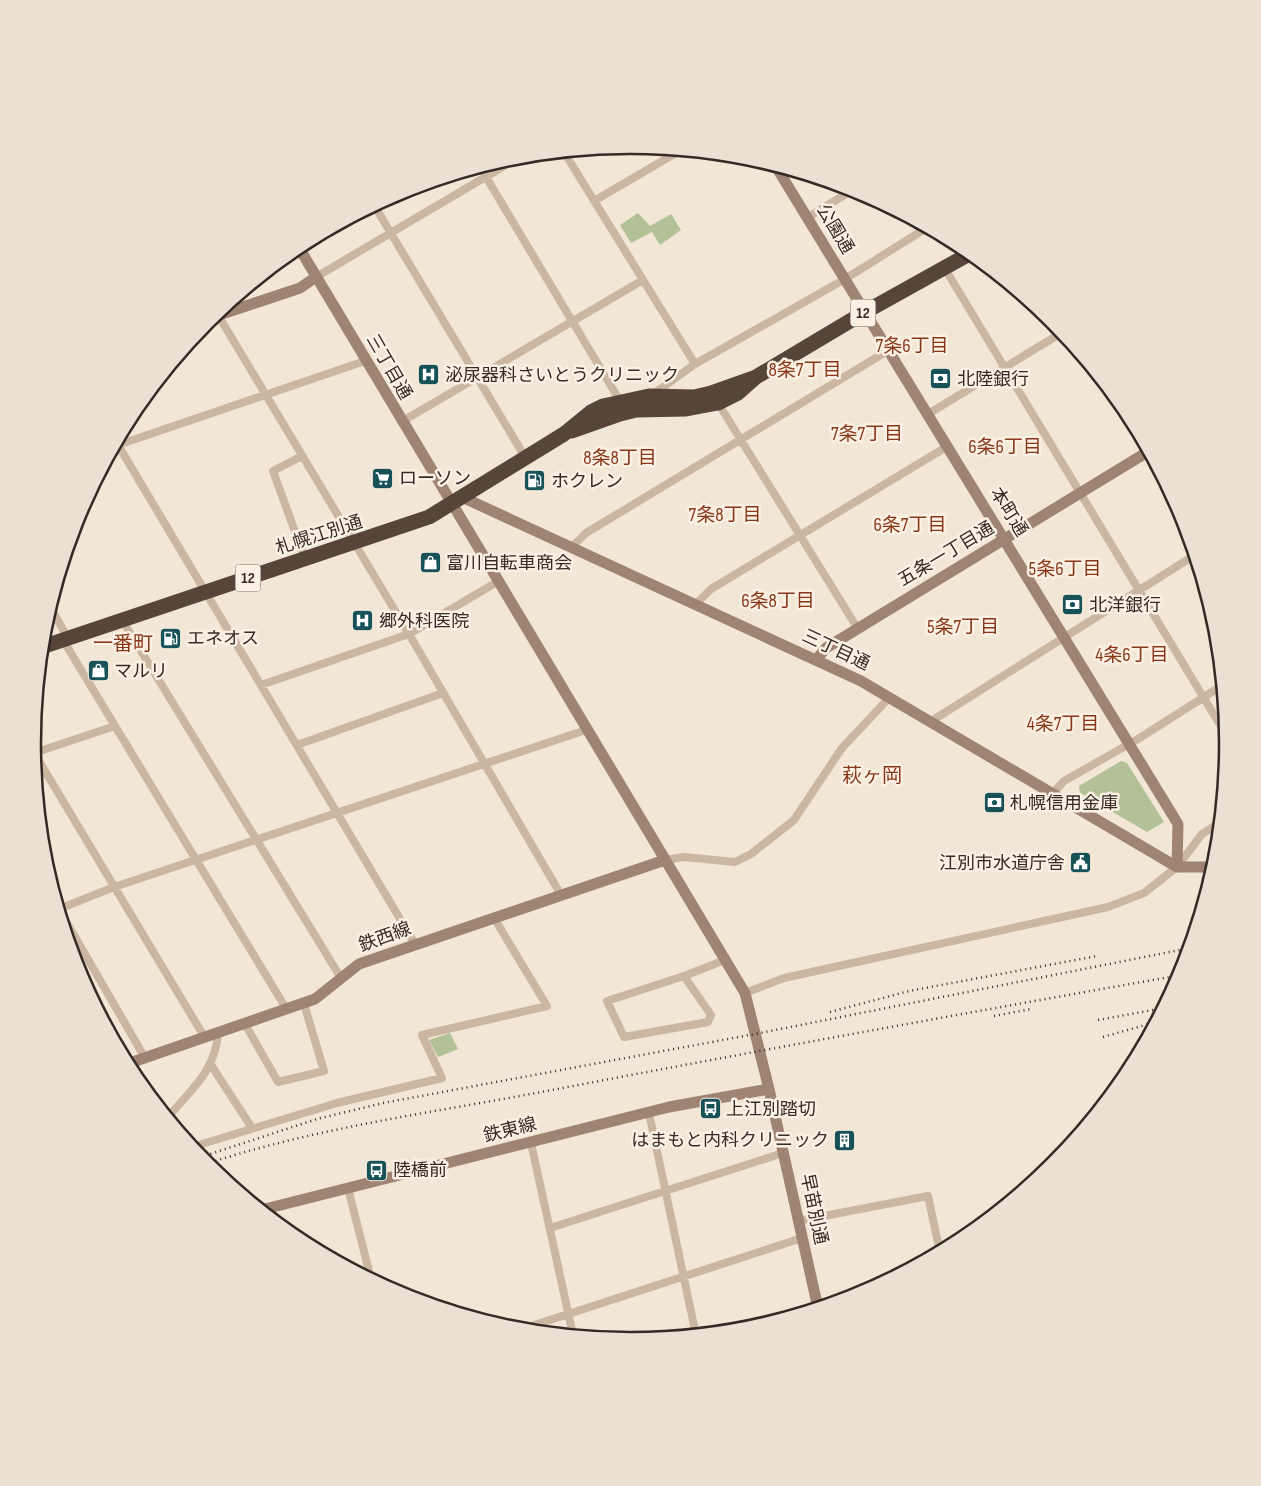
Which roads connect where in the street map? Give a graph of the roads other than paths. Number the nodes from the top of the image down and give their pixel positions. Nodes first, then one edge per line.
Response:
1 (672, 155) edge
2 (567, 158) edge
3 (498, 169) edge
4 (484, 173) edge
5 (780, 173) edge
6 (486, 176) junction
7 (845, 195) edge
8 (594, 200) junction
9 (378, 211) edge
10 (808, 218) junction
11 (921, 231) edge
12 (391, 232) junction
13 (302, 253) edge
14 (963, 257) edge
15 (944, 267) junction
16 (316, 277) junction
17 (845, 279) junction
18 (643, 280) junction
19 (229, 312) edge
20 (865, 312) junction
21 (573, 321) junction
22 (218, 323) edge
23 (1057, 336) edge
24 (889, 350) junction
25 (365, 361) junction
26 (695, 364) junction
27 (1005, 368) junction
28 (478, 376) junction
29 (756, 377) junction
30 (264, 395) junction
31 (649, 396) junction
32 (620, 401) junction
33 (718, 403) junction
34 (928, 414) junction
35 (401, 422) junction
36 (564, 434) junction
37 (741, 440) junction
38 (124, 442) edge
39 (948, 446) junction
40 (119, 450) edge
41 (1144, 454) edge
42 (302, 456) junction
43 (525, 457) junction
44 (1080, 493) junction
45 (457, 501) junction
46 (800, 535) junction
47 (1005, 539) junction
48 (354, 543) junction
49 (572, 547) junction
50 (306, 558) junction
51 (1190, 559) edge
52 (497, 582) junction
53 (1138, 590) junction
54 (206, 593) junction
55 (696, 604) junction
56 (55, 617) edge
57 (122, 620) junction
58 (858, 629) junction
59 (409, 634) junction
60 (1065, 636) junction
61 (66, 639) junction
62 (50, 644) edge
63 (816, 660) junction
64 (261, 685) junction
65 (1217, 689) edge
66 (443, 693) junction
67 (1203, 697) junction
68 (889, 698) junction
69 (930, 722) junction
70 (1219, 723) edge
71 (115, 726) junction
72 (586, 730) junction
73 (1130, 744) junction
74 (296, 745) junction
75 (41, 750) edge
76 (484, 764) junction
77 (42, 766) edge
78 (1052, 794) junction
79 (337, 813) junction
80 (1214, 827) edge
81 (256, 840) junction
82 (195, 860) junction
83 (665, 860) junction
84 (1177, 867) junction
85 (1206, 867) edge
86 (114, 887) junction
87 (561, 895) junction
88 (65, 908) edge
89 (494, 918) junction
90 (75, 937) edge
91 (415, 944) junction
92 (725, 960) junction
93 (684, 976) junction
94 (341, 978) junction
95 (745, 993) junction
96 (304, 1004) junction
97 (287, 1010) junction
98 (245, 1024) junction
99 (218, 1033) junction
100 (205, 1038) junction
101 (146, 1058) junction
102 (135, 1061) edge
103 (211, 1065) junction
104 (769, 1089) junction
105 (172, 1113) edge
106 (649, 1113) junction
107 (252, 1128) junction
108 (531, 1143) junction
109 (199, 1145) edge
110 (784, 1153) junction
111 (348, 1188) junction
112 (666, 1191) junction
113 (269, 1208) edge
114 (798, 1221) junction
115 (550, 1228) junction
116 (802, 1238) junction
117 (938, 1245) edge
118 (369, 1270) edge
119 (683, 1276) junction
120 (817, 1302) edge
121 (568, 1314) junction
122 (537, 1324) edge
123 (695, 1328) edge
124 (571, 1329) edge

1 - 8 street
2 - 8 street
3 - 6 street
4 - 6 street
5 - 10 street, 公園通
6 - 12 street
6 - 21 street
7 - 10 street
8 - 18 street
9 - 12 street
10 - 17 street, 公園通
11 - 17 street
12 - 16 street
12 - 28 street
13 - 16 street, 三丁目通
14 - 15 highway, 札幌江別通 / 12
15 - 20 highway, 札幌江別通 / 12
15 - 27 street
16 - 19 street
16 - 25 street, 三丁目通
17 - 20 street, 公園通
17 - 26 street
18 - 21 street
18 - 26 street
20 - 24 street, 本町通
20 - 29 highway, 札幌江別通 / 12
21 - 28 street
21 - 32 street
22 - 30 street
23 - 27 street
24 - 34 street, 本町通
24 - 37 street
25 - 30 street
25 - 35 street, 三丁目通
26 - 31 street
27 - 34 street
27 - 44 street
28 - 35 street
28 - 43 street
29 - 31 highway, 札幌江別通 / 12
29 - 33 highway, 札幌江別通 / 12
30 - 38 street
30 - 42 street
31 - 32 highway, 札幌江別通 / 12
32 - 36 highway, 札幌江別通 / 12
33 - 36 highway, 札幌江別通 / 12
33 - 37 street
34 - 39 street, 本町通
35 - 45 street, 三丁目通
36 - 43 highway, 札幌江別通 / 12
37 - 46 street
37 - 49 street
39 - 46 street
39 - 47 street, 本町通
40 - 54 street
41 - 44 street, 五条一丁目通
42 - 48 street
42 - 50 street
43 - 45 highway, 札幌江別通 / 12
44 - 47 street, 五条一丁目通
44 - 53 street
45 - 48 highway, 札幌江別通 / 12
45 - 49 street, 三丁目通
45 - 52 street, 早苗別通
46 - 55 street
46 - 58 street
47 - 58 street, 五条一丁目通
47 - 60 street, 本町通
48 - 50 highway, 札幌江別通 / 12
48 - 59 street
49 - 55 street, 三丁目通
50 - 54 highway, 札幌江別通 / 12
51 - 53 street
52 - 59 street
52 - 72 street, 早苗別通
53 - 60 street
53 - 67 street
54 - 57 highway, 札幌江別通 / 12
54 - 64 street
55 - 63 street, 三丁目通
56 - 61 street
57 - 61 highway, 札幌江別通 / 12
57 - 81 street
58 - 63 street, 五条一丁目通
59 - 64 street
59 - 66 street
60 - 69 street
60 - 73 street, 本町通
61 - 62 highway, 札幌江別通 / 12
61 - 71 street
63 - 68 street, 三丁目通
64 - 74 street
65 - 67 street
66 - 74 street
66 - 76 street
67 - 70 street
67 - 73 street
68 - 69 street, 三丁目通
68 - 83 street
69 - 78 street, 三丁目通
71 - 75 street
71 - 82 street
72 - 76 street
72 - 83 street, 早苗別通
73 - 78 street
73 - 84 street, 本町通
74 - 79 street
76 - 79 street
76 - 87 street
77 - 86 street
78 - 84 street, 三丁目通
79 - 81 street
79 - 91 street
80 - 84 street
81 - 82 street
81 - 94 street
82 - 86 street
82 - 97 street
83 - 87 street, 鉄西線
83 - 92 street, 早苗別通
84 - 85 street
84 - 95 street
86 - 88 street
86 - 100 street
87 - 89 street, 鉄西線
89 - 91 street, 鉄西線
89 - 107 street
90 - 101 street
91 - 94 street, 鉄西線
92 - 93 street
92 - 95 street, 早苗別通
93 - 93 street
94 - 96 street, 鉄西線
95 - 104 street, 早苗別通
96 - 97 street, 鉄西線
96 - 98 street
97 - 98 street, 鉄西線
98 - 99 street, 鉄西線
99 - 100 street, 鉄西線
99 - 103 street
100 - 101 street, 鉄西線
101 - 102 street, 鉄西線
103 - 105 street
103 - 107 street
104 - 106 street, 鉄東線
104 - 110 street, 早苗別通
106 - 108 street, 鉄東線
106 - 112 street
107 - 109 street
108 - 111 street, 鉄東線
108 - 115 street
110 - 112 street
110 - 114 street, 早苗別通
111 - 113 street, 鉄東線
111 - 118 street
112 - 115 street
112 - 119 street
114 - 116 street, 早苗別通
114 - 117 street
115 - 121 street
116 - 119 street
116 - 120 street, 早苗別通
119 - 121 street
119 - 123 street
121 - 122 street
121 - 124 street

